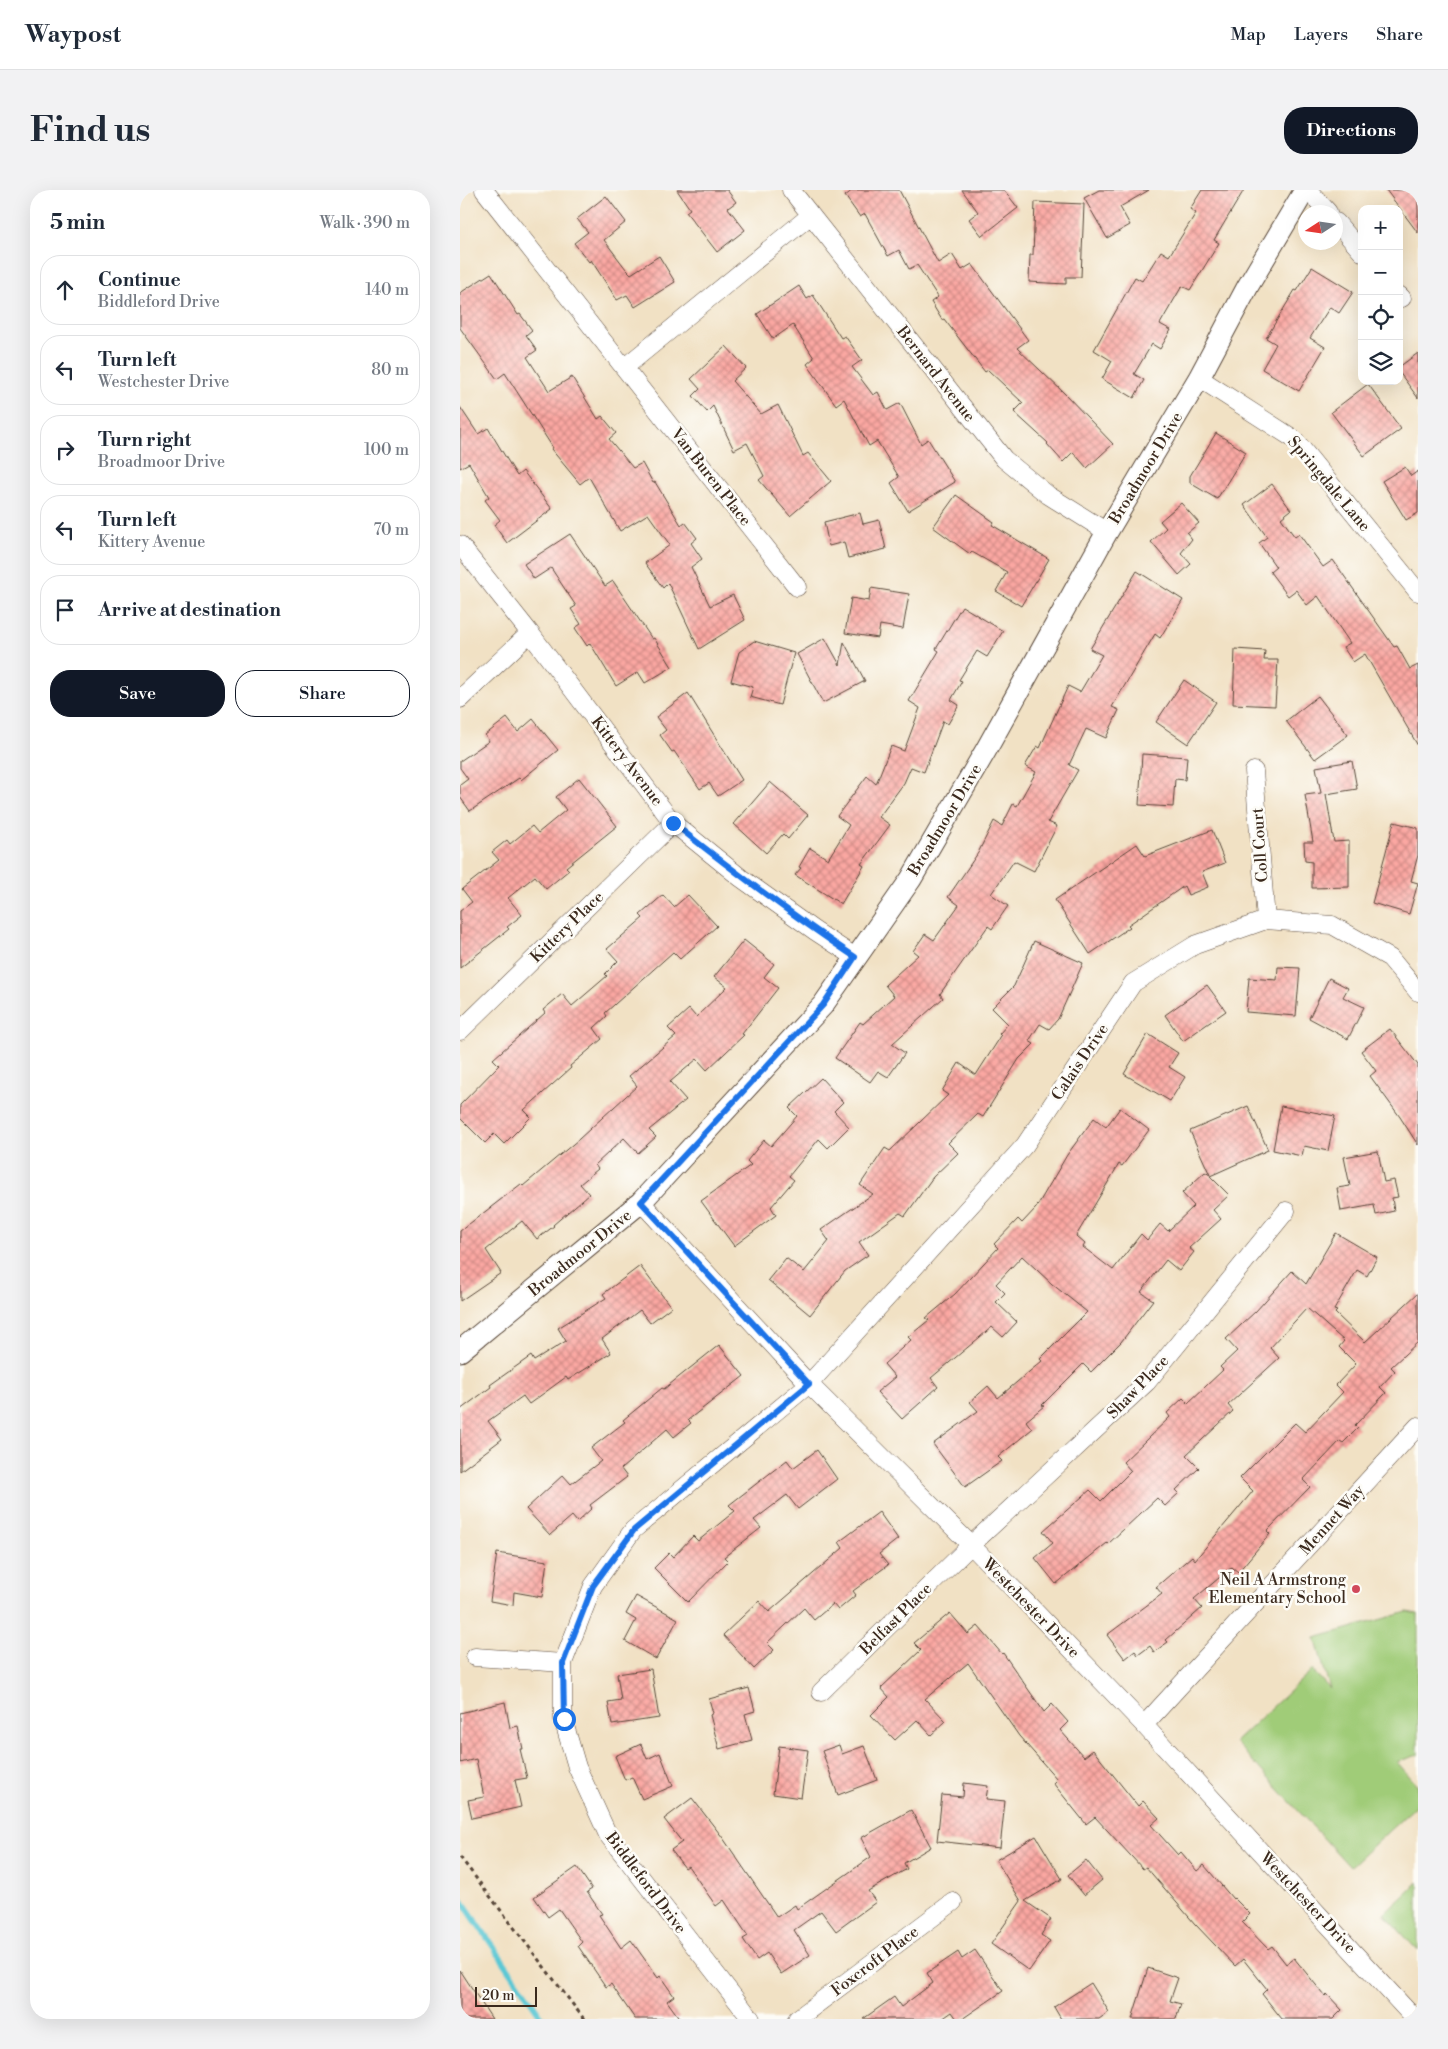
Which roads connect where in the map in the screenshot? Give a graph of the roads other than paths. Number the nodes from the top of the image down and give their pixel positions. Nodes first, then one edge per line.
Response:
1 (484, 190) edge
2 (791, 190) edge
3 (1307, 190) edge
4 (1321, 205) edge
5 (811, 215) junction
6 (1343, 230) edge
7 (1360, 250) edge
8 (625, 367) junction
9 (1199, 378) junction
10 (1107, 532) junction
11 (460, 545) edge
12 (1415, 583) edge
13 (797, 587) dead end
14 (530, 633) junction
15 (460, 699) edge
16 (1254, 771) dead end
17 (673, 823) junction
18 (1266, 920) junction
19 (855, 957) junction
20 (1418, 992) edge
21 (460, 1031) edge
22 (641, 1202) junction
23 (1286, 1211) dead end
24 (460, 1351) edge
25 (809, 1384) junction
26 (1418, 1426) edge
27 (970, 1545) junction
28 (475, 1657) dead end
29 (563, 1663) junction
30 (821, 1692) dead end
31 (1144, 1725) junction
32 (953, 1902) dead end
33 (751, 2019) edge
34 (797, 2019) edge
35 (1415, 2019) edge

1 - 8 street, Van Buren Place
2 - 5 street, Bernard Avenue
3 - 4 street
3 - 9 street, Broadmoor Drive
5 - 8 street
5 - 10 street, Bernard Avenue
6 - 7 street
8 - 13 street, Van Buren Place
9 - 10 street, Broadmoor Drive
9 - 12 street, Springdale Lane
10 - 19 street, Broadmoor Drive
11 - 14 street, Kittery Avenue
14 - 15 street
14 - 17 street, Kittery Avenue
16 - 18 street, Coll Court
17 - 19 street, Kittery Avenue
17 - 21 street, Kittery Place
18 - 20 street, Calais Drive
18 - 25 street, Calais Drive
19 - 22 street, Broadmoor Drive
22 - 24 street, Broadmoor Drive
22 - 25 street, Westchester Drive
23 - 27 street, Shaw Place
25 - 27 street, Westchester Drive
25 - 29 street, Biddleford Drive
26 - 31 street, Mennet Way
27 - 30 street, Belfast Place
27 - 31 street, Westchester Drive
28 - 29 street
29 - 33 street, Biddleford Drive
31 - 35 street, Westchester Drive
32 - 34 street, Foxcroft Place

